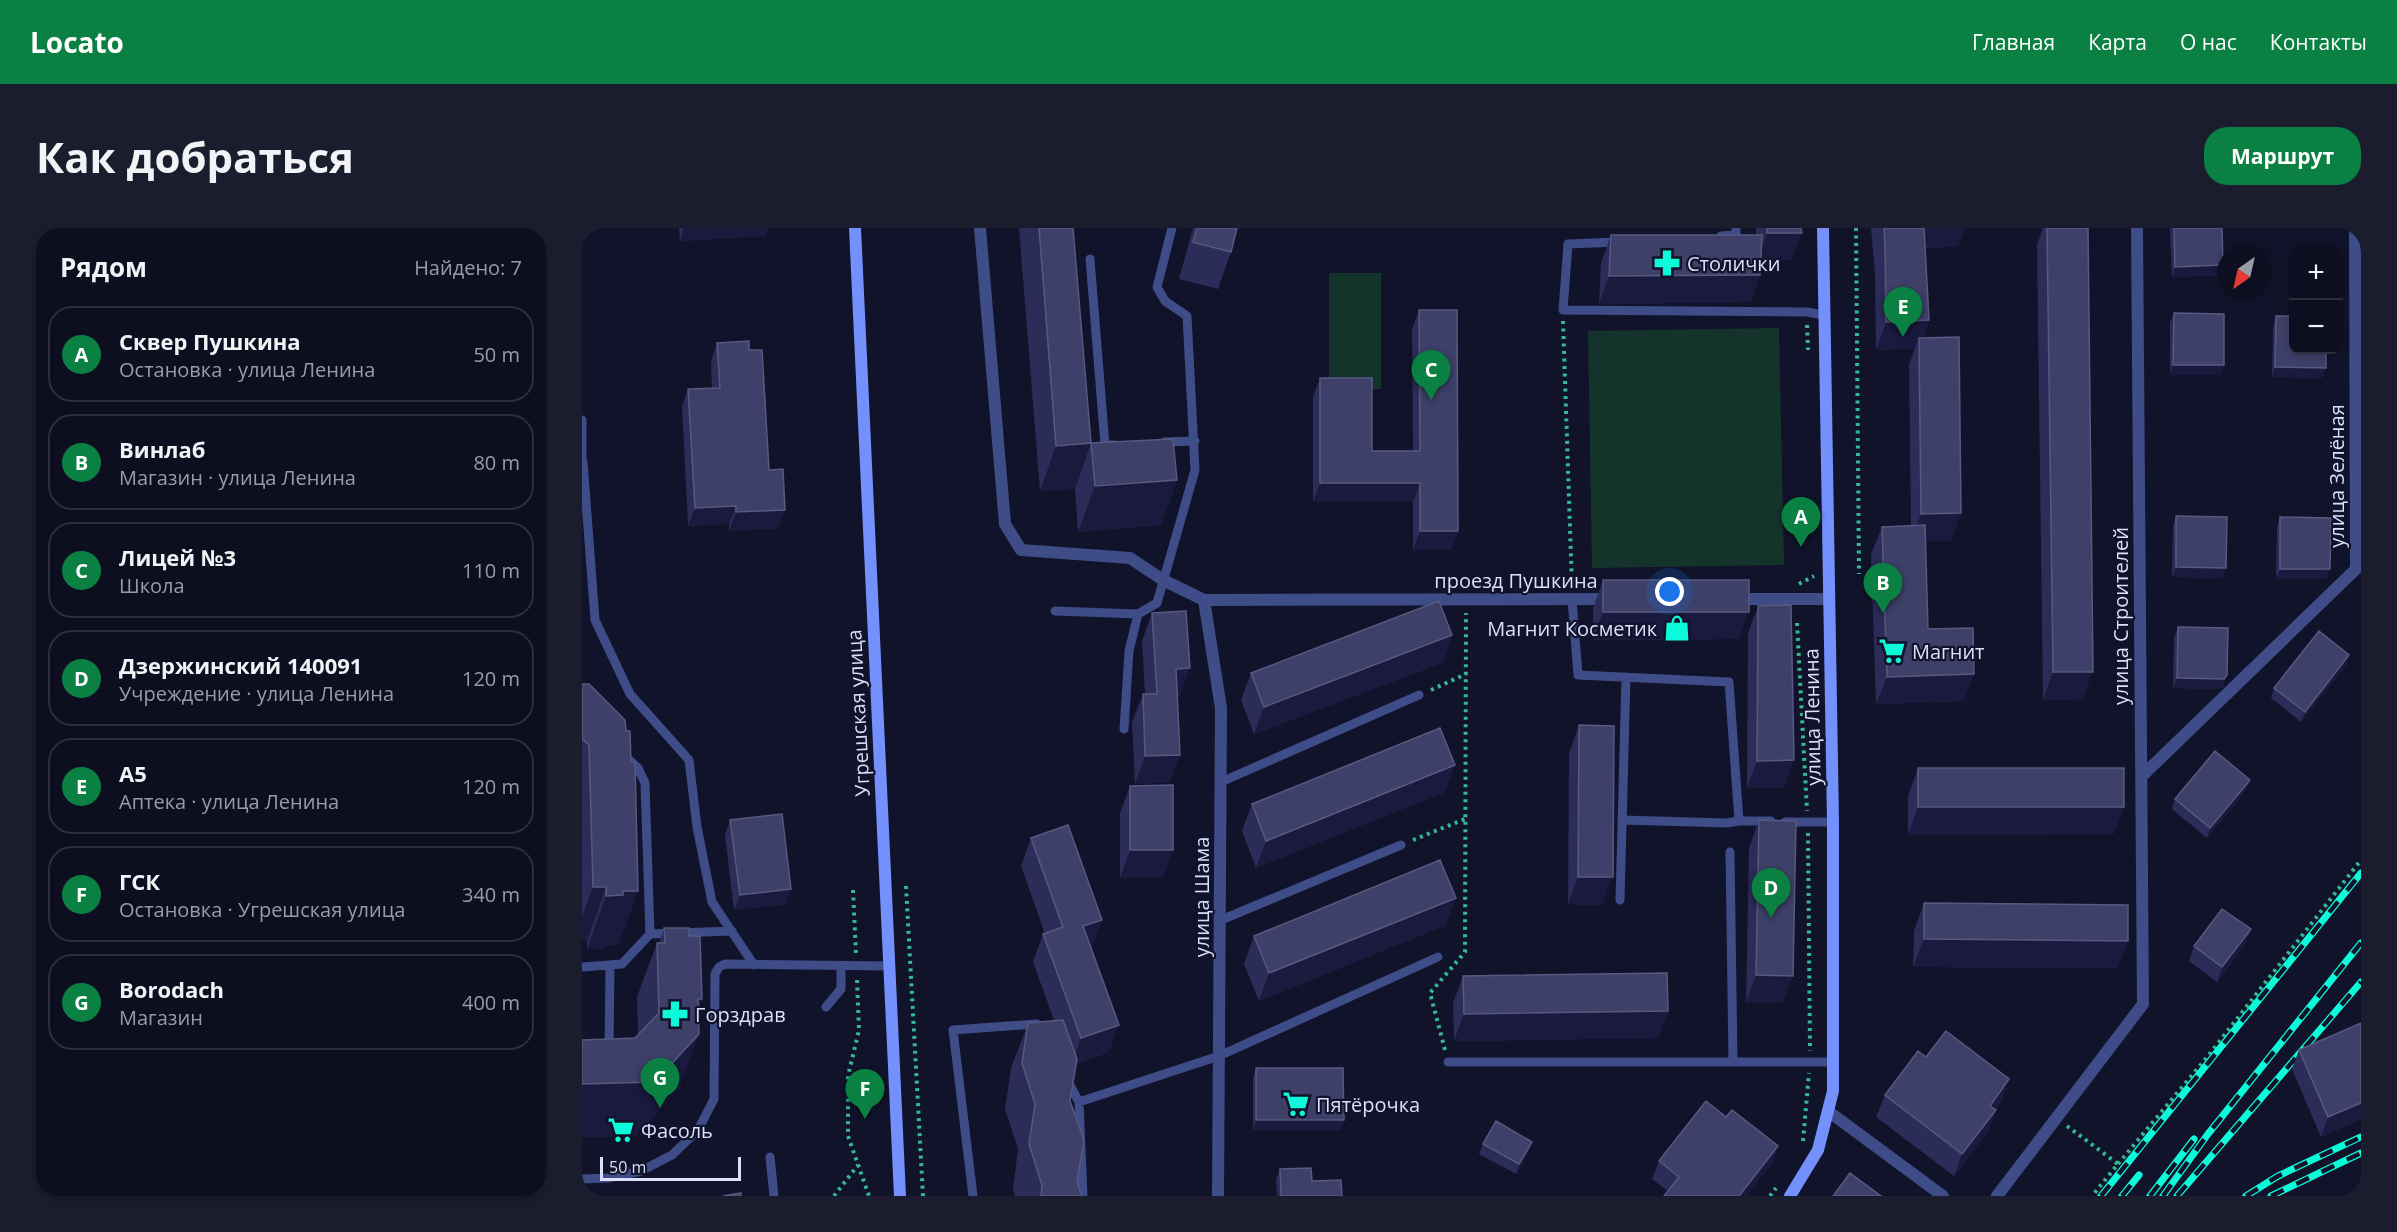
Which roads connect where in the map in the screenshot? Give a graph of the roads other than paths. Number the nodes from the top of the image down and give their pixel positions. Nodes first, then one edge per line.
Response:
1 (855, 228) edge
2 (980, 228) edge
3 (1172, 228) edge
4 (1736, 228) edge
5 (1823, 228) edge
6 (2137, 228) edge
7 (2355, 228) edge
8 (1714, 236) edge
9 (1624, 241) edge
10 (1090, 259) dead end
11 (1823, 315) junction
12 (582, 420) edge
13 (1194, 441) junction
14 (1150, 443) edge
15 (1128, 444) edge
16 (582, 462) edge
17 (586, 561) edge
18 (1163, 580) junction
19 (1829, 598) junction
20 (1572, 599) junction
21 (1631, 599) edge
22 (1725, 599) edge
23 (1204, 600) junction
24 (1054, 611) dead end
25 (1138, 614) junction
26 (1626, 677) junction
27 (1419, 695) road end
28 (1124, 729) dead end
29 (615, 746) edge
30 (2141, 777) junction
31 (1221, 782) junction
32 (1622, 820) junction
33 (1739, 821) junction
34 (1833, 822) junction
35 (1401, 844) road end
36 (1730, 852) dead end
37 (1620, 900) dead end
38 (1221, 920) junction
39 (732, 931) junction
40 (651, 934) junction
41 (1438, 957) dead end
42 (754, 965) junction
43 (610, 966) junction
44 (841, 966) junction
45 (890, 966) junction
46 (582, 967) edge
47 (826, 1007) dead end
48 (1043, 1033) edge
49 (605, 1056) edge
50 (1219, 1056) junction
51 (1448, 1062) road end
52 (1732, 1062) junction
53 (1833, 1062) junction
54 (1064, 1072) edge
55 (1079, 1102) junction
56 (1828, 1112) junction
57 (770, 1157) dead end
58 (582, 1179) edge
59 (774, 1196) edge
60 (900, 1196) edge
61 (973, 1196) edge
62 (1083, 1196) edge
63 (1218, 1196) edge
64 (1790, 1196) edge
65 (1943, 1196) edge
66 (1997, 1196) edge

1 - 45 street, Угрешская улица
2 - 18 street
3 - 13 lane
4 - 8 lane
5 - 11 street, улица Ленина
6 - 30 street, улица Строителей
7 - 30 street, улица Зелёная
9 - 11 lane
10 - 15 lane
11 - 19 street, улица Ленина
12 - 16 lane
13 - 14 lane
13 - 18 lane
16 - 17 lane
17 - 39 lane
18 - 23 street
18 - 25 lane
19 - 22 street
19 - 34 street, улица Ленина
20 - 21 street, проезд Пушкина
20 - 23 street, проезд Пушкина
20 - 26 lane
23 - 31 street, улица Шама
24 - 25 lane
25 - 28 lane
26 - 32 lane
26 - 33 lane
27 - 31 lane
29 - 40 lane
30 - 66 street, улица Строителей
31 - 38 street, улица Шама
32 - 33 lane
32 - 37 lane
33 - 34 lane
34 - 53 street, улица Ленина
35 - 38 lane
36 - 52 lane
38 - 50 street, улица Шама
39 - 40 lane
39 - 42 lane
40 - 43 lane
41 - 50 lane
42 - 44 lane
42 - 58 lane
43 - 46 lane
43 - 49 lane
44 - 45 lane
44 - 47 lane
45 - 60 street, Угрешская улица
48 - 61 lane
50 - 55 lane
50 - 63 street, улица Шама
51 - 52 lane
52 - 53 lane
53 - 56 street, улица Ленина
54 - 55 lane
55 - 62 lane
56 - 64 street, улица Ленина
56 - 65 street
57 - 59 lane

